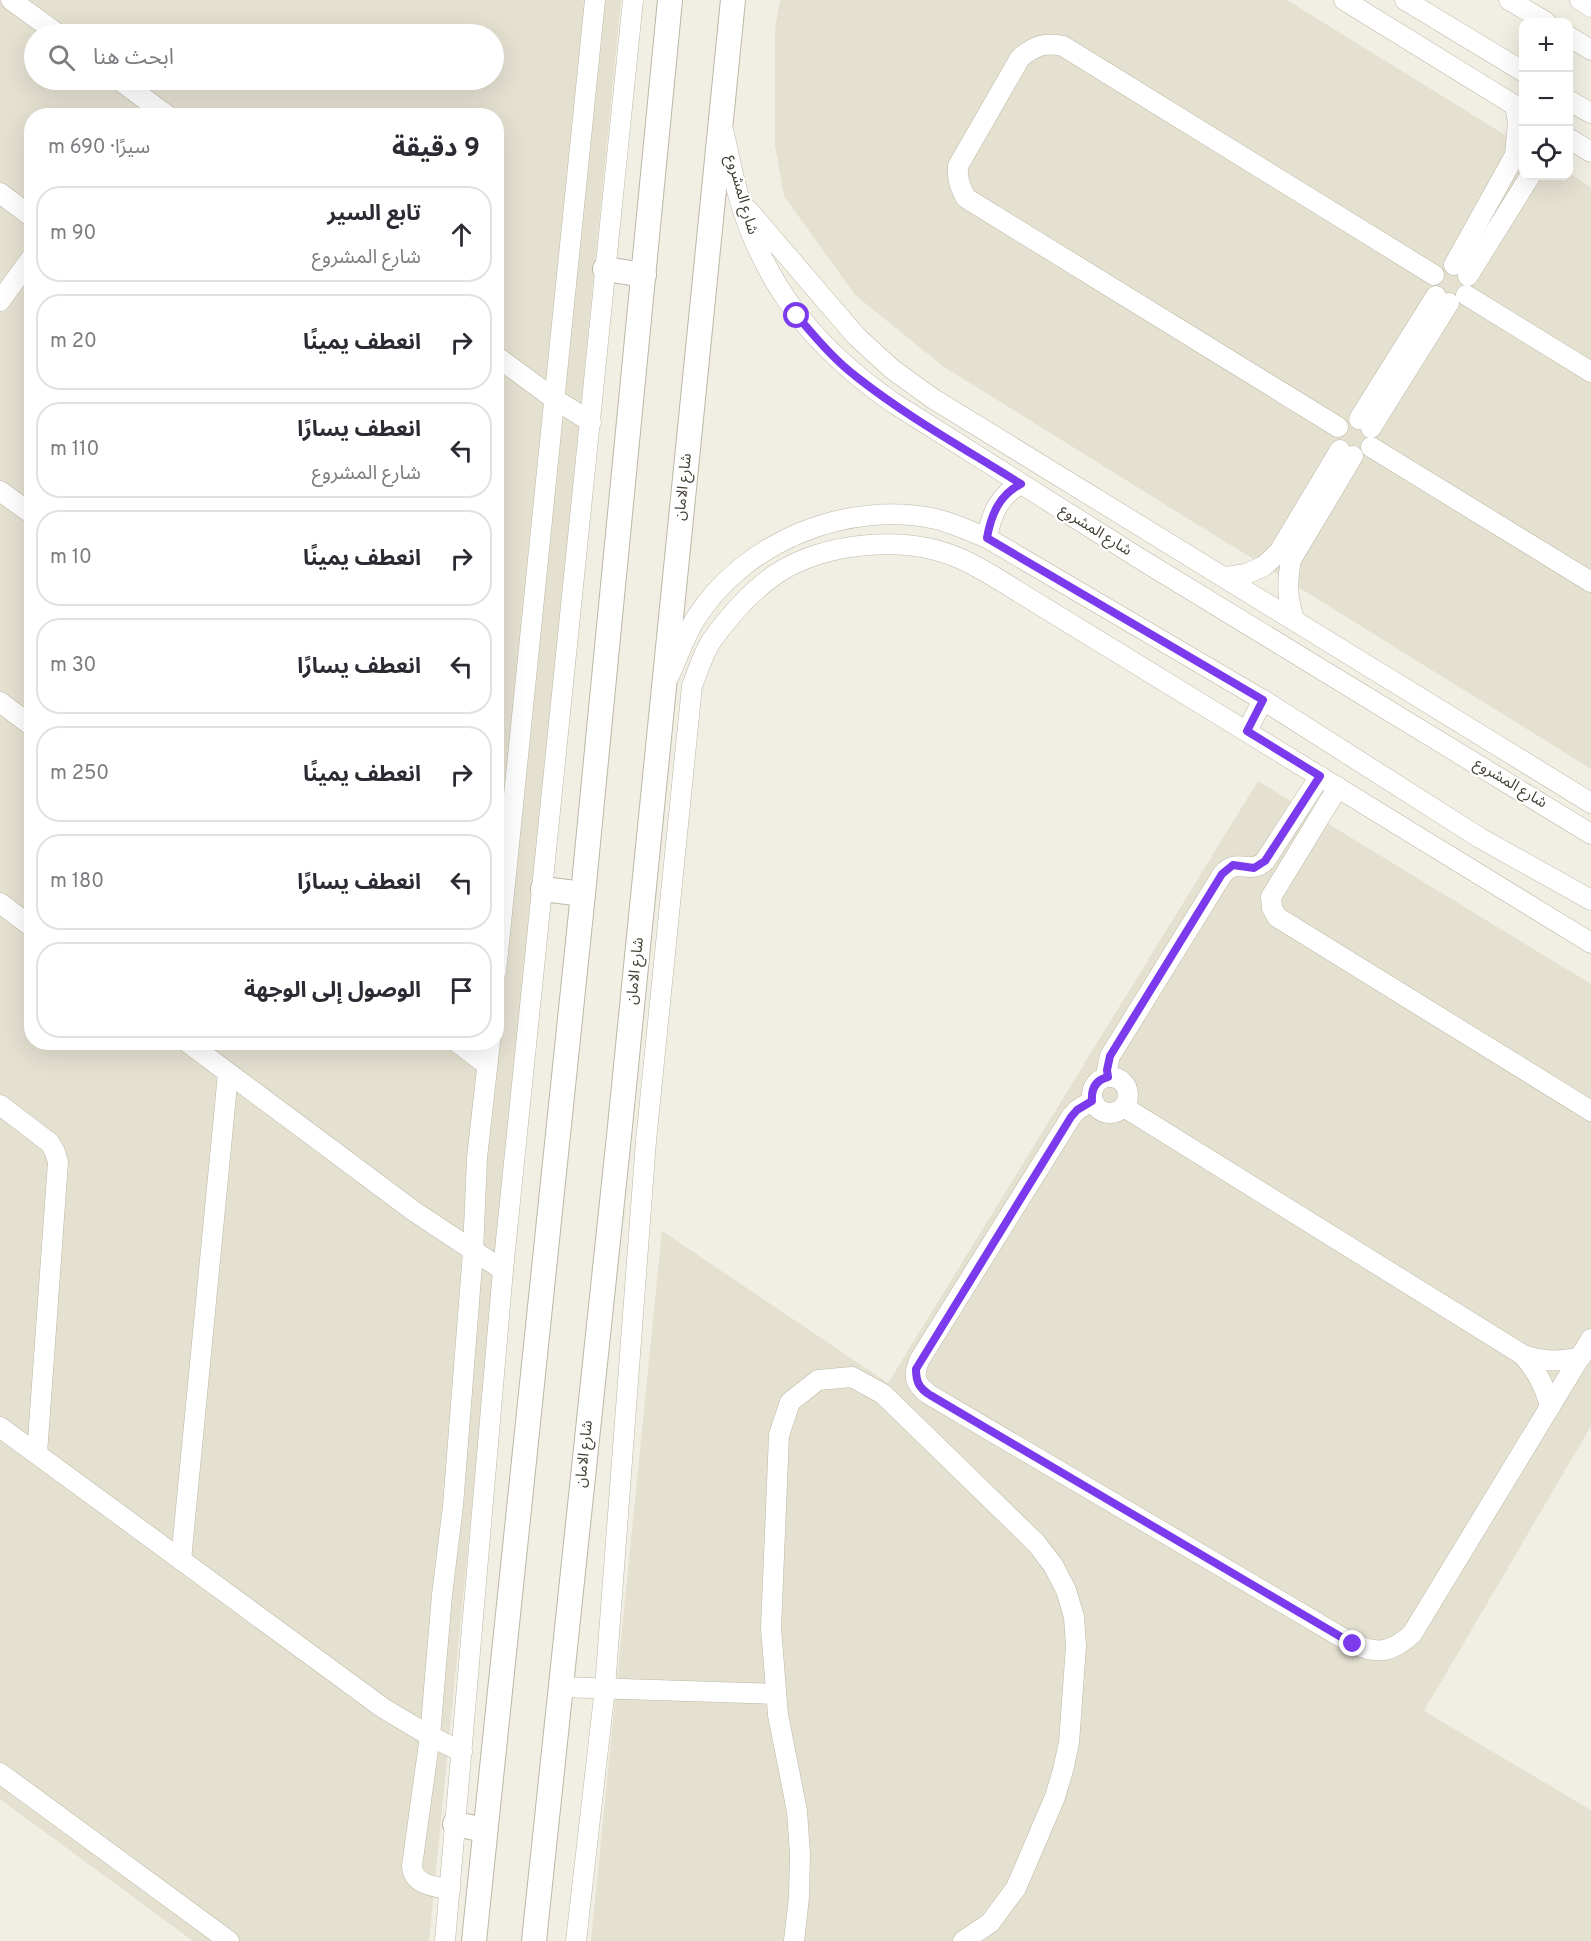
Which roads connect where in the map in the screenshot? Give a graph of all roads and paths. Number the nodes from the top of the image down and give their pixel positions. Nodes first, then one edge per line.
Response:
1 (595, 0) edge
2 (633, 0) edge
3 (670, 0) edge
4 (733, 0) edge
5 (1344, 0) edge
6 (1405, 0) edge
7 (1509, 0) edge
8 (1580, 0) edge
9 (24, 4) edge
10 (1591, 7) edge
11 (1539, 18) edge
12 (47, 24) edge
13 (1573, 39) edge
14 (1591, 50) edge
15 (1519, 69) edge
16 (133, 90) edge
17 (1573, 102) edge
18 (157, 108) edge
19 (1519, 109) edge
20 (1591, 113) edge
21 (721, 120) junction
22 (1527, 180) edge
23 (0, 193) edge
24 (740, 200) junction
25 (24, 211) edge
26 (24, 268) edge
27 (605, 270) junction
28 (644, 275) junction
29 (1455, 287) junction
30 (0, 301) edge
31 (504, 362) edge
32 (1591, 372) edge
33 (553, 398) junction
34 (591, 422) junction
35 (1338, 427) junction
36 (1367, 431) junction
37 (1347, 453) junction
38 (1021, 484) junction
39 (0, 491) edge
40 (24, 508) edge
41 (1145, 529) junction
42 (987, 538) junction
43 (1130, 552) junction
44 (1226, 577) junction
45 (1591, 582) edge
46 (1294, 619) junction
47 (664, 687) junction
48 (1263, 700) junction
49 (0, 702) edge
50 (24, 720) edge
51 (1247, 731) junction
52 (1320, 776) junction
53 (1338, 787) junction
54 (1591, 803) edge
55 (1591, 834) edge
56 (1480, 838) junction
57 (1464, 865) junction
58 (543, 889) junction
59 (504, 891) edge
60 (584, 894) junction
61 (1591, 900) edge
62 (0, 903) edge
63 (24, 921) edge
64 (1591, 943) edge
65 (197, 1050) edge
66 (468, 1050) edge
67 (489, 1050) edge
68 (487, 1065) junction
69 (228, 1074) junction
70 (1108, 1077) junction
71 (1092, 1101) junction
72 (0, 1106) edge
73 (1124, 1107) junction
74 (1591, 1111) edge
75 (473, 1252) junction
76 (503, 1270) junction
77 (1591, 1339) edge
78 (1523, 1355) junction
79 (1581, 1357) junction
80 (1550, 1407) junction
81 (0, 1427) edge
82 (37, 1454) junction
83 (181, 1560) junction
84 (561, 1687) junction
85 (605, 1688) junction
86 (776, 1694) junction
87 (430, 1736) junction
88 (462, 1752) junction
89 (0, 1773) edge
90 (455, 1824) junction
91 (485, 1830) junction
92 (450, 1890) junction
93 (228, 1941) edge
94 (446, 1941) edge
95 (474, 1941) edge
96 (534, 1941) edge
97 (576, 1941) edge
98 (794, 1941) edge
99 (963, 1941) edge

1 - 33 street
2 - 27 street
3 - 28 street
4 - 21 street, شارع الامان
5 - 19 street
6 - 15 street
7 - 11 street
8 - 10 street
9 - 12 street
13 - 14 street
16 - 18 street
17 - 20 street
19 - 29 street
21 - 24 street, شارع المشروع
21 - 47 street, شارع الامان
22 - 29 street
23 - 25 street
24 - 38 street, شارع المشروع
24 - 41 street
26 - 30 street
27 - 28 street
27 - 34 street
28 - 60 street
29 - 32 street
29 - 35 street
29 - 36 street
31 - 33 street
33 - 34 street
33 - 59 street
34 - 58 street
35 - 36 street
35 - 37 street
36 - 37 street
36 - 45 street
37 - 44 street
37 - 46 street
38 - 42 street
38 - 43 street, شارع المشروع
39 - 40 street
41 - 43 street
41 - 44 street
42 - 47 street
42 - 48 street
43 - 55 street, شارع المشروع
44 - 46 street
46 - 54 street
47 - 84 street, شارع الامان
48 - 51 street
48 - 56 street
49 - 50 street
51 - 52 street
51 - 85 street
52 - 53 street
52 - 70 street
53 - 57 street
53 - 74 street
56 - 57 street
56 - 61 street
57 - 64 street
58 - 60 street
58 - 76 street
60 - 91 street
62 - 63 street
65 - 69 street
66 - 68 street
67 - 68 street
68 - 75 street
69 - 75 street
69 - 83 street
70 - 71 street
70 - 73 street
71 - 73 street
71 - 80 street
72 - 82 street
73 - 78 street
75 - 76 street
75 - 87 street
76 - 88 street
77 - 79 street
78 - 79 street
78 - 80 street
79 - 80 street
81 - 82 street
82 - 83 street
83 - 87 street
84 - 85 street
84 - 96 street, شارع الامان
85 - 86 street
85 - 97 street
86 - 98 street
86 - 99 street
87 - 88 street
87 - 92 street
88 - 90 street
89 - 93 street
90 - 91 street
90 - 92 street
91 - 95 street
92 - 94 street

